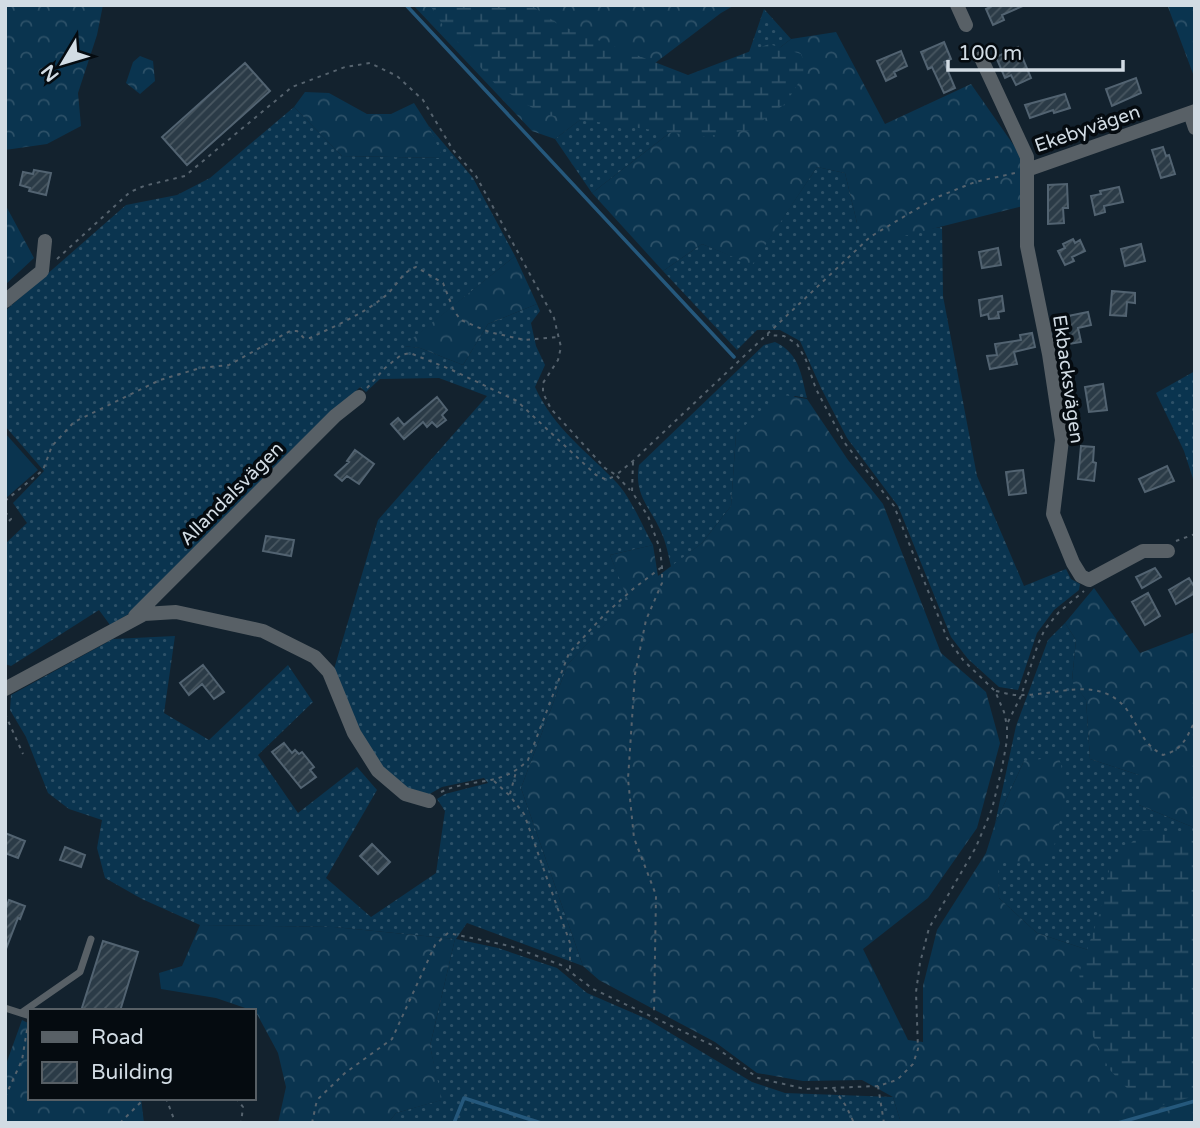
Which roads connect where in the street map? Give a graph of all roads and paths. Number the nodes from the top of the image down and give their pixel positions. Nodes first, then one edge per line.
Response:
1 (957, 5) edge
2 (966, 25) dead end
3 (981, 58) dead end
4 (1192, 112) edge
5 (1195, 128) edge
6 (1027, 170) junction
7 (45, 241) dead end
8 (42, 271) junction
9 (5, 301) edge
10 (767, 335) junction
11 (558, 337) junction
12 (359, 397) joint
13 (633, 461) junction
14 (616, 475) junction
15 (632, 492) junction
16 (5, 501) edge
17 (5, 512) edge
18 (5, 525) edge
19 (1195, 534) edge
20 (1168, 551) joint
21 (662, 567) junction
22 (1089, 580) junction
23 (131, 619) junction
24 (5, 689) edge
25 (995, 691) junction
26 (1021, 696) junction
27 (5, 714) edge
28 (1195, 721) edge
29 (1007, 726) junction
30 (23, 754) dead end
31 (517, 771) junction
32 (493, 781) junction
33 (510, 796) junction
34 (429, 801) joint
35 (91, 939) dead end
36 (570, 972) junction
37 (5, 1008) edge
38 (34, 1009) edge
39 (27, 1015) edge
40 (654, 1016) junction
41 (877, 1086) junction
42 (834, 1088) junction
43 (5, 1097) edge
44 (143, 1100) edge
45 (167, 1100) edge
46 (238, 1100) edge
47 (175, 1122) edge
48 (120, 1123) edge
49 (242, 1123) edge
50 (312, 1123) edge
51 (854, 1123) edge
52 (884, 1123) edge

1 - 2 street
3 - 6 street, Ekebyvägen
4 - 5 street, Ekebyvägen
4 - 6 street, Ekebyvägen
6 - 10 path
6 - 22 street, Ekbacksvägen
7 - 8 street
8 - 9 street
8 - 11 path
10 - 13 path
10 - 25 path
11 - 14 path
11 - 16 path
12 - 14 path
12 - 23 street, Allandalsvägen
13 - 14 path
13 - 15 path
14 - 15 path
15 - 21 path
17 - 18 path
19 - 20 path
20 - 22 street
21 - 31 path
21 - 40 path
22 - 26 path
23 - 24 street, Allandalsvägen
23 - 34 street, Allandalsvägen
25 - 26 path
25 - 29 path
26 - 28 path
26 - 29 path
27 - 30 path
29 - 41 path
31 - 32 path
31 - 33 path
32 - 33 path
32 - 34 path
33 - 36 path
35 - 38 lane
36 - 40 path
36 - 50 path
37 - 39 lane
39 - 43 path
40 - 42 path
41 - 42 path
41 - 52 path
42 - 51 path
44 - 48 path
45 - 47 path
46 - 49 path

